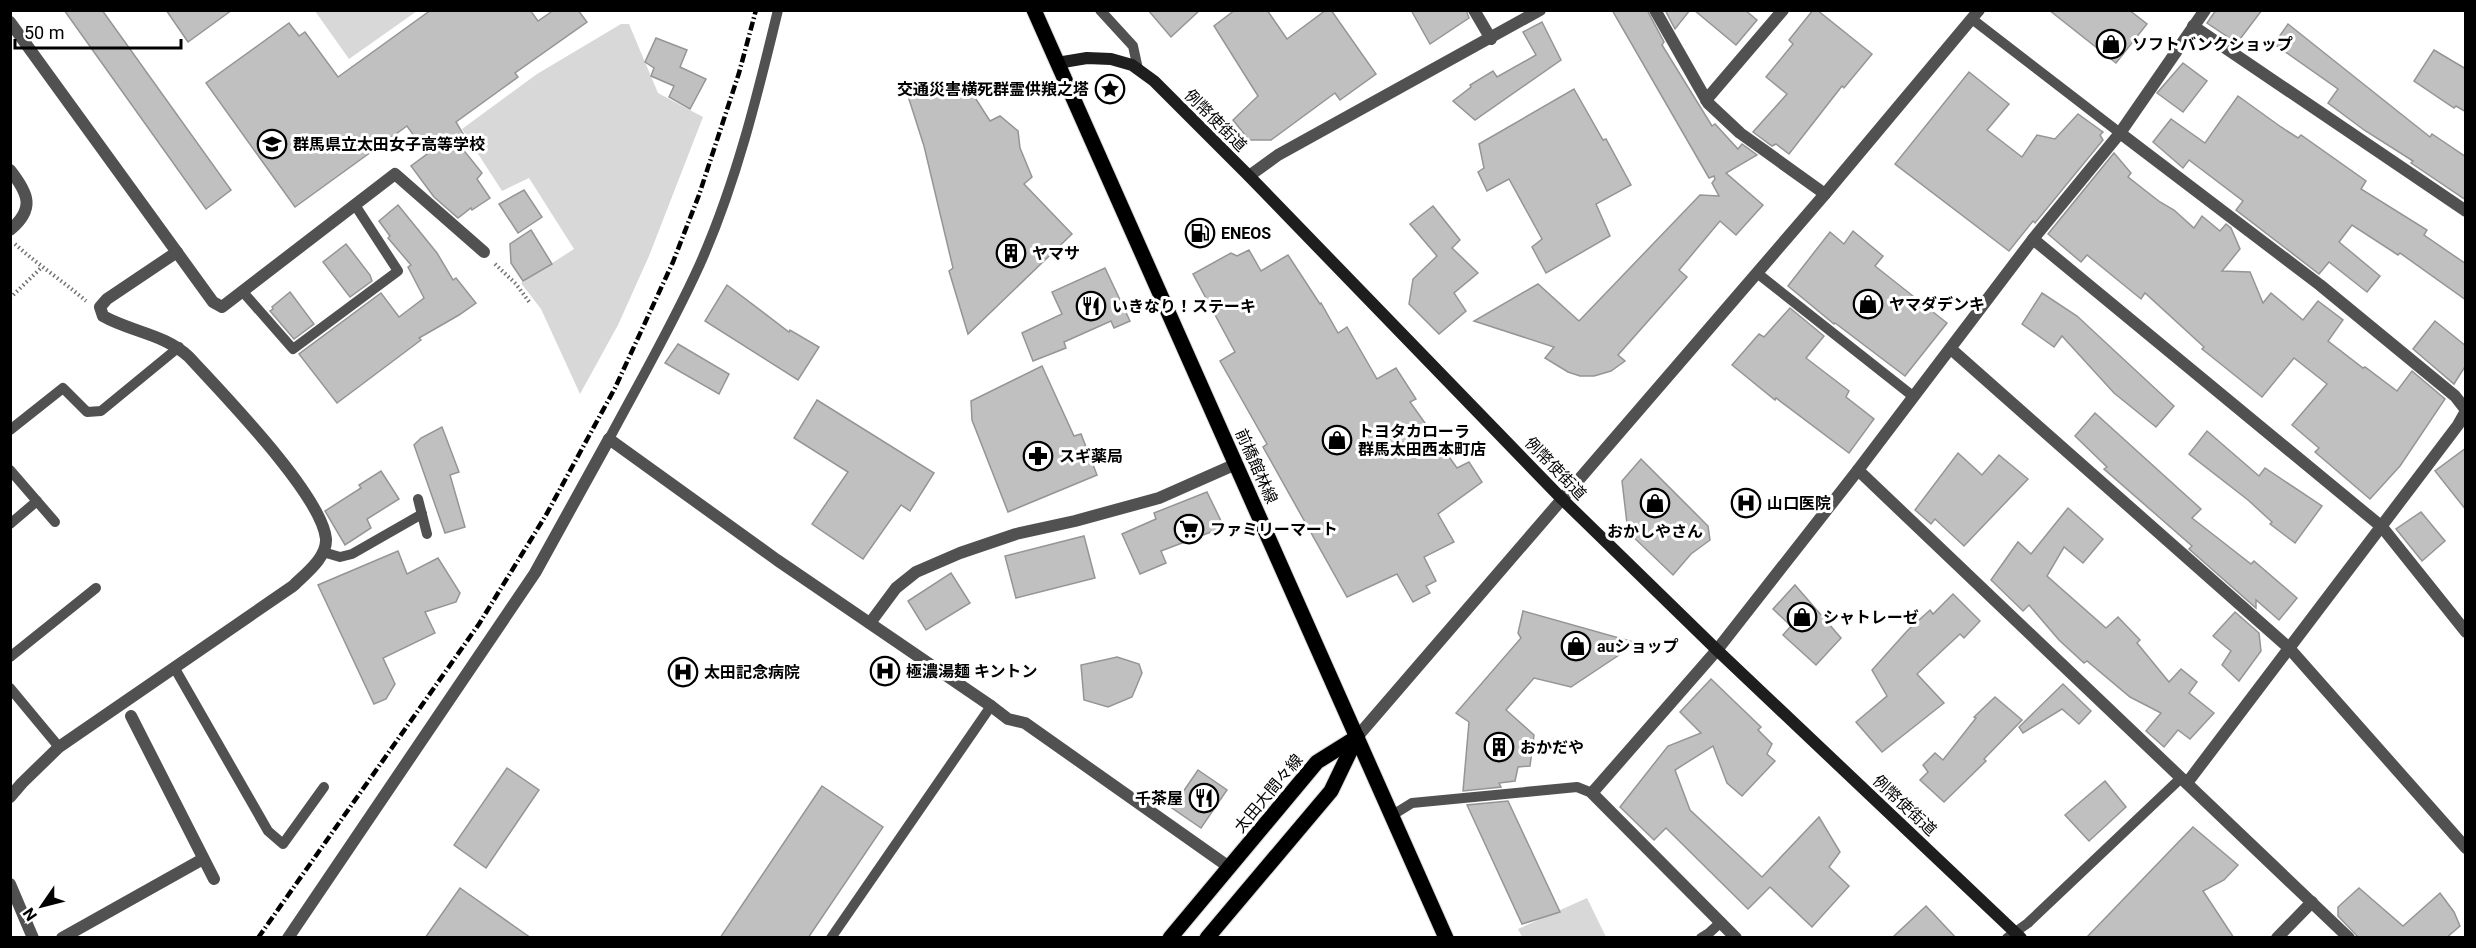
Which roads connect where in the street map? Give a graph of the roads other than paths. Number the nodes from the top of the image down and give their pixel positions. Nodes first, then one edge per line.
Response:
1 (778, 10) edge
2 (1034, 10) edge
3 (1100, 10) edge
4 (1474, 10) edge
5 (1540, 10) edge
6 (1654, 10) edge
7 (1783, 10) edge
8 (2205, 10) edge
9 (1976, 15) edge
10 (10, 22) edge
11 (2193, 26) junction
12 (15, 37) edge
13 (1491, 39) junction
14 (1058, 63) junction
15 (1138, 69) junction
16 (1706, 100) junction
17 (2120, 134) junction
18 (10, 170) edge
19 (1250, 176) junction
20 (1825, 194) junction
21 (355, 205) junction
22 (2466, 211) edge
23 (10, 230) edge
24 (2032, 239) junction
25 (177, 252) junction
26 (484, 252) road end
27 (1757, 273) junction
28 (243, 292) junction
29 (179, 347) junction
30 (1951, 349) junction
31 (1914, 397) junction
32 (2466, 410) edge
33 (10, 430) edge
34 (609, 439) junction
35 (1236, 464) junction
36 (1858, 470) junction
37 (10, 471) edge
38 (1562, 498) junction
39 (418, 499) dead end
40 (37, 501) junction
41 (422, 514) junction
42 (55, 522) dead end
43 (10, 524) edge
44 (2382, 527) junction
45 (427, 534) dead end
46 (323, 552) junction
47 (96, 588) dead end
48 (870, 623) junction
49 (2466, 632) edge
50 (2289, 648) junction
51 (1717, 650) junction
52 (10, 657) edge
53 (174, 667) junction
54 (10, 688) edge
55 (991, 706) junction
56 (131, 716) dead end
57 (1357, 737) junction
58 (59, 747) junction
59 (2184, 780) junction
60 (324, 787) dead end
61 (1592, 793) junction
62 (10, 797) edge
63 (1391, 816) junction
64 (2466, 848) edge
65 (203, 860) junction
66 (1229, 867) junction
67 (214, 879) dead end
68 (10, 884) edge
69 (2312, 902) junction
70 (1721, 921) junction
71 (2014, 936) edge
72 (33, 938) edge
73 (62, 938) edge
74 (288, 938) edge
75 (831, 938) edge
76 (1170, 938) edge
77 (1207, 938) edge
78 (1446, 938) edge
79 (1701, 938) edge
80 (1736, 938) edge
81 (2277, 938) edge
82 (2349, 938) edge

1 - 34 lane
2 - 14 main road, 前橋館林線
3 - 15 lane
4 - 13 street
5 - 13 street
6 - 16 street
7 - 16 street
8 - 11 street
9 - 17 lane
9 - 20 street
10 - 12 street
11 - 17 street
11 - 22 street
12 - 25 street
13 - 19 street
14 - 15 main road, 例幣使街道
14 - 35 main road, 前橋館林線
15 - 19 main road, 例幣使街道
16 - 20 street
17 - 24 street
17 - 32 street
18 - 23 street
19 - 38 main road, 例幣使街道
20 - 27 street
21 - 26 street
21 - 28 street
21 - 28 lane
24 - 30 street
24 - 44 street
25 - 28 street
25 - 29 street
27 - 31 lane
27 - 38 street
29 - 33 lane
29 - 46 street
30 - 31 street
30 - 50 street
31 - 36 street
32 - 44 street
34 - 48 street
34 - 74 street
35 - 48 street
35 - 57 main road, 前橋館林線
36 - 51 street
36 - 59 street
37 - 40 lane
38 - 51 main road, 例幣使街道
38 - 57 street
39 - 41 lane
40 - 42 lane
40 - 43 lane
41 - 45 lane
41 - 46 lane
44 - 49 street
44 - 50 street
46 - 53 street
47 - 52 lane
48 - 55 street
50 - 59 street
50 - 64 street
51 - 61 street
51 - 71 main road, 例幣使街道
53 - 58 street
53 - 60 lane
54 - 58 lane
55 - 66 street
55 - 75 lane
56 - 65 street
57 - 63 main road, 前橋館林線
57 - 66 main road, 太田大間々線
57 - 77 main road
58 - 62 street
59 - 69 street
59 - 71 lane
61 - 63 lane
61 - 70 street
63 - 78 main road, 前橋館林線
65 - 67 street
65 - 73 street
66 - 76 main road, 太田大間々線
68 - 72 street
69 - 81 street
69 - 82 street
70 - 79 lane
70 - 80 street

